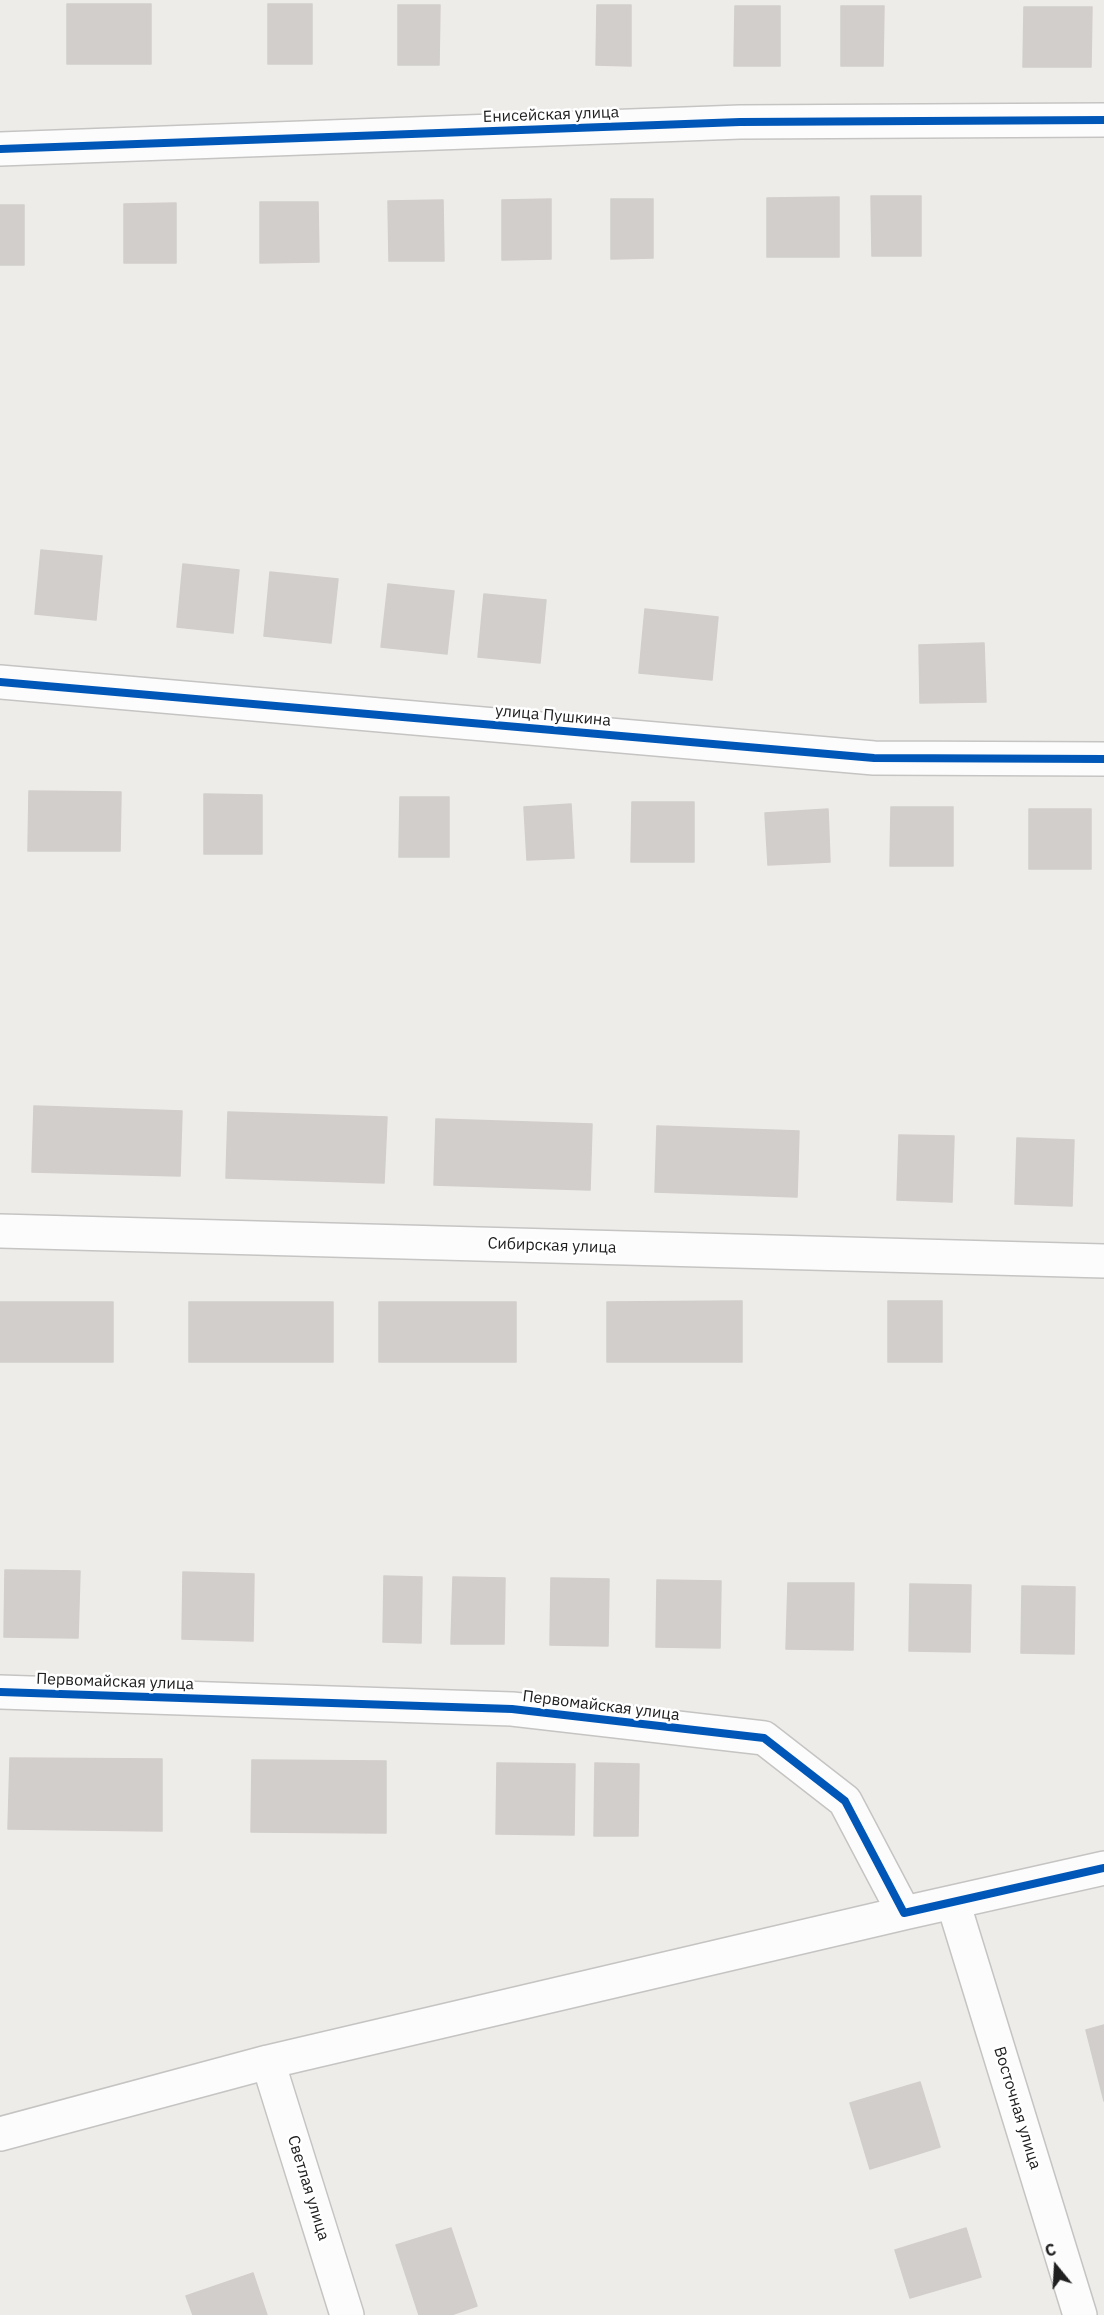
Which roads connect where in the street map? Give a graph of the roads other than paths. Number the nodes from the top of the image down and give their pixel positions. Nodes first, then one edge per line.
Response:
1 (1104, 120) edge
2 (0, 149) edge
3 (0, 682) edge
4 (1104, 759) edge
5 (0, 1231) edge
6 (1104, 1261) edge
7 (0, 1692) edge
8 (1104, 1868) edge
9 (953, 1902) junction
10 (904, 1914) junction
11 (268, 2062) junction
12 (0, 2134) edge
13 (347, 2315) edge
14 (1080, 2315) edge

1 - 2 street, Енисейская улица
3 - 4 street, улица Пушкина
5 - 6 street, Сибирская улица
7 - 10 street, Первомайская улица
8 - 9 street
9 - 10 street
9 - 14 street, Восточная улица
10 - 11 street
11 - 12 street
11 - 13 street, Светлая улица

